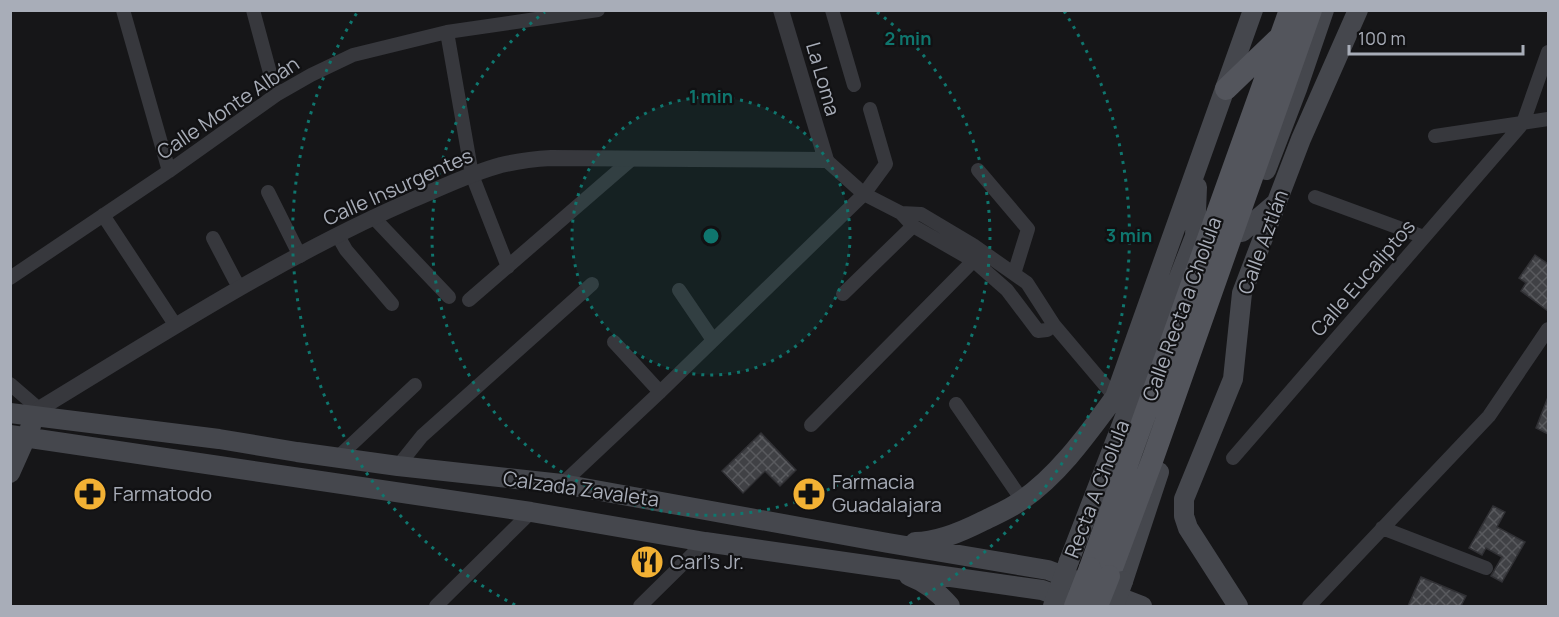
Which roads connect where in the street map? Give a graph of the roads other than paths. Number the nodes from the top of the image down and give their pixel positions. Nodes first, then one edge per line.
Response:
1 (123, 10) edge
2 (253, 10) edge
3 (598, 10) edge
4 (781, 10) edge
5 (832, 10) edge
6 (1253, 10) edge
7 (1290, 10) edge
8 (1311, 10) edge
9 (1324, 10) edge
10 (1358, 10) edge
11 (447, 32) junction
12 (1280, 37) junction
13 (1548, 52) edge
14 (854, 85) dead end
15 (1226, 89) junction
16 (1297, 89) junction
17 (276, 95) junction
18 (870, 109) dead end
19 (1548, 119) edge
20 (1523, 123) junction
21 (1434, 136) dead end
22 (1301, 139) junction
23 (633, 158) junction
24 (826, 160) junction
25 (1198, 166) junction
26 (978, 170) dead end
27 (169, 171) junction
28 (472, 175) junction
29 (268, 192) dead end
30 (864, 194) junction
31 (1315, 197) dead end
32 (1278, 202) junction
33 (902, 213) junction
34 (103, 215) junction
35 (373, 217) junction
36 (913, 226) junction
37 (1242, 232) junction
38 (338, 236) junction
39 (1424, 237) junction
40 (213, 238) dead end
41 (300, 256) junction
42 (978, 256) junction
43 (508, 267) junction
44 (1014, 274) junction
45 (10, 278) edge
46 (592, 284) dead end
47 (240, 287) junction
48 (679, 290) dead end
49 (843, 294) dead end
50 (449, 297) dead end
51 (469, 300) dead end
52 (392, 303) dead end
53 (1054, 325) junction
54 (176, 326) junction
55 (1548, 330) edge
56 (713, 340) junction
57 (614, 342) dead end
58 (10, 384) edge
59 (415, 384) dead end
60 (660, 392) junction
61 (1115, 397) junction
62 (956, 405) dead end
63 (10, 413) edge
64 (37, 413) junction
65 (811, 425) dead end
66 (18, 436) edge
67 (337, 458) junction
68 (1233, 458) dead end
69 (398, 466) junction
70 (10, 473) edge
71 (562, 483) junction
72 (601, 491) junction
73 (1022, 500) junction
74 (531, 513) junction
75 (595, 524) junction
76 (1382, 528) junction
77 (705, 542) junction
78 (888, 543) junction
79 (890, 568) junction
80 (1486, 568) dead end
81 (1098, 571) junction
82 (436, 606) edge
83 (640, 606) edge
84 (950, 606) edge
85 (1053, 606) edge
86 (1074, 606) edge
87 (1086, 606) edge
88 (1097, 606) edge
89 (1114, 606) edge
90 (1142, 606) edge
91 (1238, 606) edge
92 (1309, 606) edge

1 - 27 street
2 - 17 street
3 - 11 street, Calle Monte Albán
4 - 24 street, La Loma
5 - 14 street
6 - 15 main road
7 - 12 main road, Calle Recta a Cholula
8 - 81 main road, Calle Recta a Cholula
9 - 16 main road
10 - 22 main road, Calle Aztlán
11 - 17 street, Calle Monte Albán
11 - 28 street
12 - 15 main road
12 - 81 main road, Calle Recta a Cholula
13 - 20 street
15 - 25 main road
16 - 22 main road
16 - 37 main road
17 - 27 street, Calle Monte Albán
18 - 30 street
19 - 20 street
20 - 21 street
20 - 39 street, Calle Eucaliptos
22 - 32 main road, Calle Aztlán
23 - 24 street, Calle Insurgentes
23 - 28 street, Calle Insurgentes
23 - 43 street
24 - 30 street
25 - 61 main road
25 - 81 main road, Recta A Cholula
26 - 44 street
27 - 34 street, Calle Monte Albán
28 - 35 street, Calle Insurgentes
28 - 43 street
29 - 41 street
30 - 33 street
30 - 56 street
31 - 39 street
32 - 37 main road
32 - 91 main road, Calle Aztlán
33 - 36 street
33 - 42 street
34 - 45 street, Calle Monte Albán
34 - 54 street
35 - 38 street, Calle Insurgentes
35 - 50 street
36 - 42 street
36 - 49 street
37 - 81 main road
38 - 41 street, Calle Insurgentes
38 - 52 street
39 - 68 street, Calle Eucaliptos
40 - 47 street
41 - 47 street, Calle Insurgentes
42 - 44 street
42 - 53 street
42 - 65 street
43 - 51 street
44 - 53 street
46 - 69 street
47 - 54 street, Calle Insurgentes
48 - 56 street
53 - 61 street
54 - 64 street, Calle Insurgentes
55 - 76 street
56 - 60 street
57 - 60 street
58 - 64 street
59 - 67 street
60 - 71 street
61 - 73 main road
62 - 73 street
63 - 64 main road, Calzada Zavaleta
64 - 66 main road
64 - 67 main road, Calzada Zavaleta
66 - 70 main road
66 - 74 main road, Calzada Zavaleta
67 - 69 main road, Calzada Zavaleta
69 - 71 main road, Calzada Zavaleta
71 - 72 main road, Calzada Zavaleta
72 - 75 main road
72 - 78 main road, Calzada Zavaleta
73 - 78 main road
74 - 75 main road, Calzada Zavaleta
74 - 82 street
75 - 77 main road, Calzada Zavaleta
76 - 80 street
76 - 92 street
77 - 79 main road, Calzada Zavaleta
77 - 83 street
78 - 90 main road, Calzada Zavaleta
79 - 84 main road
79 - 87 main road, Calzada Zavaleta
81 - 85 main road, Recta A Cholula, bridge
81 - 86 main road, Calle Recta a Cholula, bridge
81 - 88 main road, Calle Recta a Cholula, bridge
81 - 89 main road, bridge

